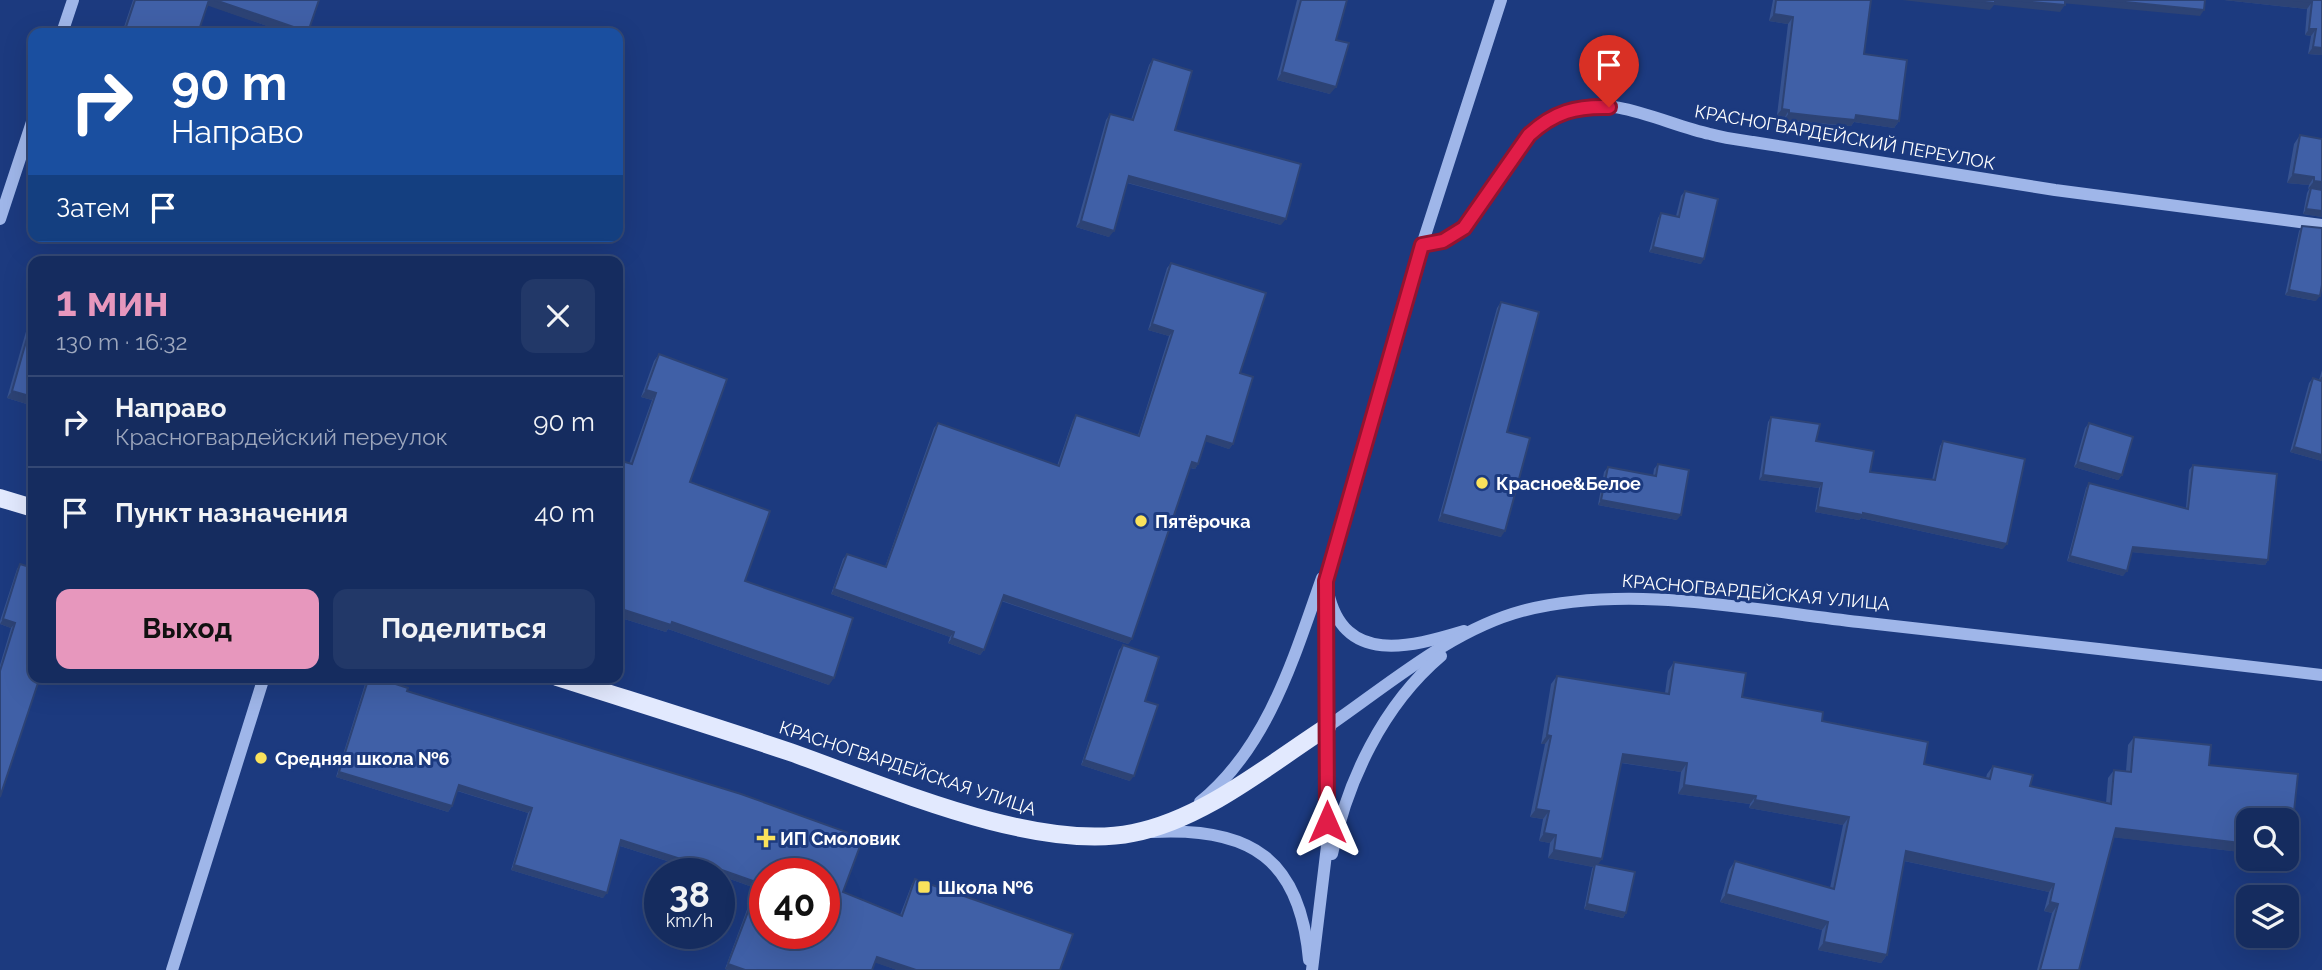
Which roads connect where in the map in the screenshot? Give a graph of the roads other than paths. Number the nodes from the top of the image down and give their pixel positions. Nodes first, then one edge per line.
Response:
1 (73, 0) edge
2 (1500, 0) edge
3 (64, 28) edge
4 (28, 134) edge
5 (0, 219) edge
6 (2322, 225) edge
7 (1422, 245) junction
8 (0, 498) edge
9 (28, 506) edge
10 (1335, 541) junction
11 (1326, 581) junction
12 (1495, 621) junction
13 (1465, 636) junction
14 (2322, 675) edge
15 (262, 683) edge
16 (575, 683) edge
17 (1327, 726) junction
18 (1185, 815) junction
19 (1135, 833) junction
20 (1322, 899) junction
21 (172, 970) edge
22 (1310, 970) edge

1 - 3 street
2 - 7 street
4 - 5 street
6 - 7 street, КРАСНОГВАРДЕЙСКИЙ ПЕРЕУЛОК
7 - 10 street
8 - 9 main road
10 - 11 street
10 - 18 street
11 - 12 street
11 - 17 street
12 - 13 street, КРАСНОГВАРДЕЙСКАЯ УЛИЦА
12 - 14 street, КРАСНОГВАРДЕЙСКАЯ УЛИЦА
13 - 17 street, КРАСНОГВАРДЕЙСКАЯ УЛИЦА
13 - 20 street
15 - 21 street
16 - 19 main road, КРАСНОГВАРДЕЙСКАЯ УЛИЦА
17 - 18 main road, КРАСНОГВАРДЕЙСКАЯ УЛИЦА
17 - 20 street
18 - 19 main road, КРАСНОГВАРДЕЙСКАЯ УЛИЦА
19 - 22 street
20 - 22 street

